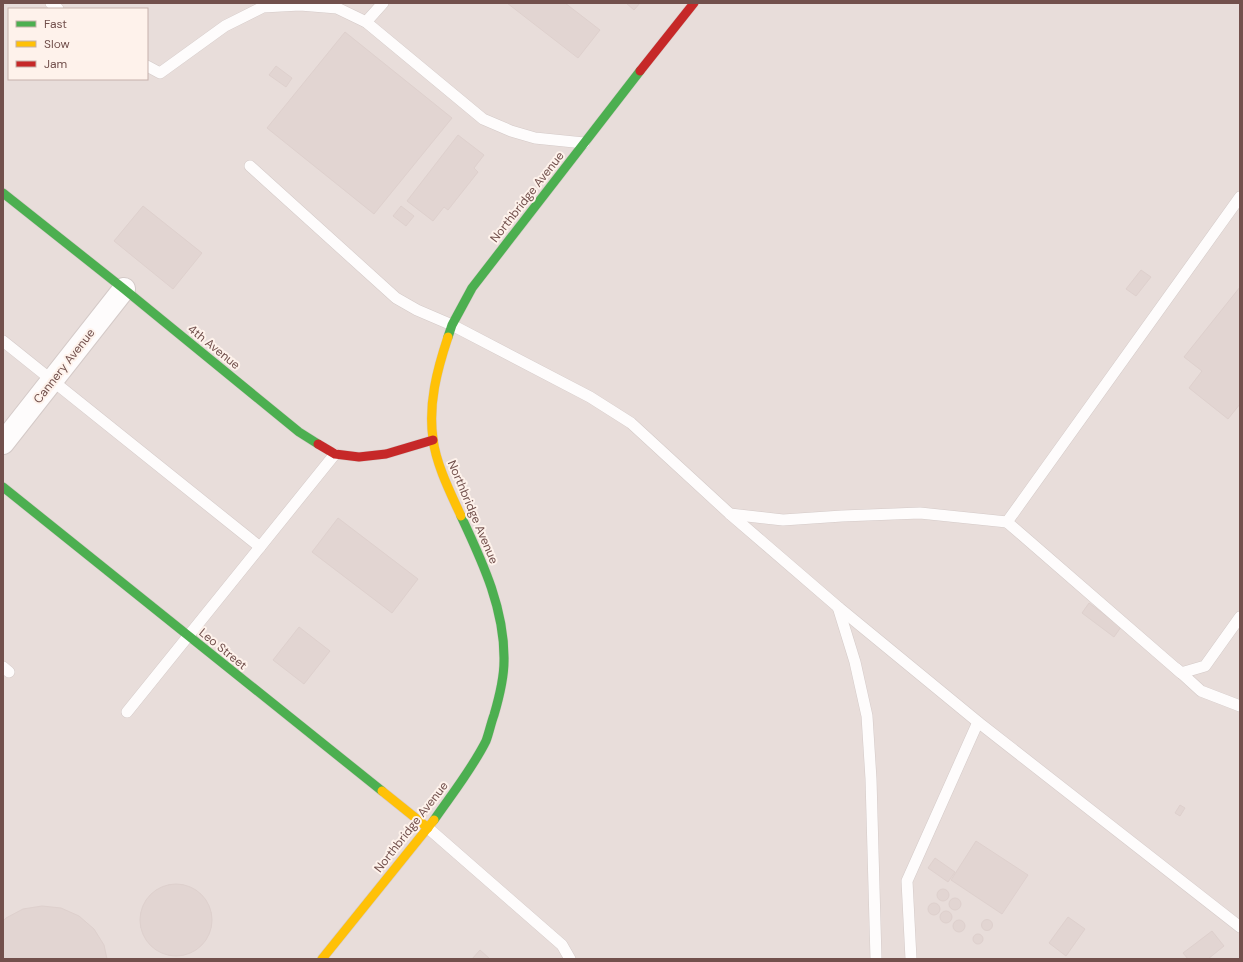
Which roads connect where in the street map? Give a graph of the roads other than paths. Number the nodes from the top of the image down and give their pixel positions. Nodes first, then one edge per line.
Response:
1 (383, 3) edge
2 (694, 3) edge
3 (308, 4) edge
4 (366, 22) junction
5 (148, 67) edge
6 (584, 143) junction
7 (250, 166) dead end
8 (3, 193) edge
9 (1240, 197) edge
10 (124, 289) junction
11 (452, 325) junction
12 (3, 341) edge
13 (52, 381) junction
14 (433, 440) junction
15 (3, 443) edge
16 (335, 454) junction
17 (3, 487) edge
18 (730, 514) junction
19 (1007, 522) junction
20 (260, 548) junction
21 (838, 607) junction
22 (1240, 617) edge
23 (188, 636) junction
24 (1177, 669) junction
25 (1240, 706) edge
26 (127, 712) dead end
27 (978, 722) junction
28 (428, 828) junction
29 (1240, 927) edge
30 (322, 959) edge
31 (570, 959) edge
32 (876, 959) edge
33 (912, 959) edge

1 - 4 lane
2 - 6 street, Northbridge Avenue
3 - 4 lane
3 - 5 lane
4 - 6 lane
6 - 11 street, Northbridge Avenue
7 - 11 lane
8 - 10 street, 4th Avenue
9 - 19 lane
10 - 13 street, Cannery Avenue
10 - 16 street, 4th Avenue
11 - 14 street, Northbridge Avenue
11 - 18 lane
12 - 13 lane
13 - 15 street, Cannery Avenue
13 - 20 lane
14 - 16 street, 4th Avenue
14 - 28 street, Northbridge Avenue
16 - 20 lane
17 - 23 street, Leo Street
18 - 19 lane
18 - 21 lane
19 - 24 lane
20 - 23 lane
21 - 27 lane
21 - 32 lane
22 - 24 lane
23 - 26 lane
23 - 28 street, Leo Street
24 - 25 lane
27 - 29 lane
27 - 33 lane
28 - 30 street, Northbridge Avenue
28 - 31 lane

